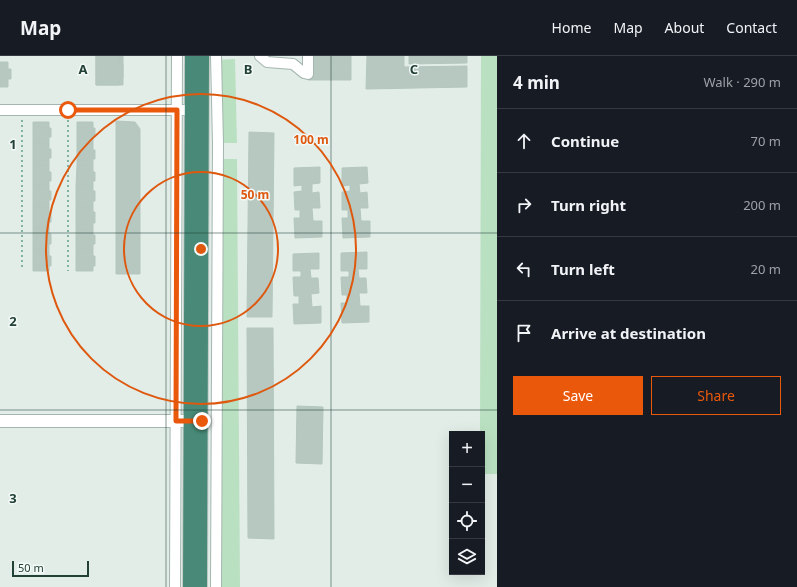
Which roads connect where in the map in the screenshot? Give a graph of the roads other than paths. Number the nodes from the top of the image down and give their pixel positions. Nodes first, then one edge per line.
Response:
1 (177, 56) edge
2 (191, 56) edge
3 (203, 56) edge
4 (216, 56) edge
5 (260, 56) edge
6 (308, 56) edge
7 (0, 110) edge
8 (177, 110) junction
9 (191, 110) junction
10 (0, 421) edge
11 (176, 421) junction
12 (196, 421) junction
13 (175, 587) edge
14 (189, 587) edge
15 (201, 587) edge
16 (216, 587) edge

1 - 8 street
2 - 9 highway
3 - 12 highway
4 - 16 street
5 - 6 street
7 - 8 street
8 - 9 street
8 - 11 street
9 - 12 highway
10 - 11 street
11 - 12 street
11 - 13 street
12 - 14 highway
12 - 15 highway

